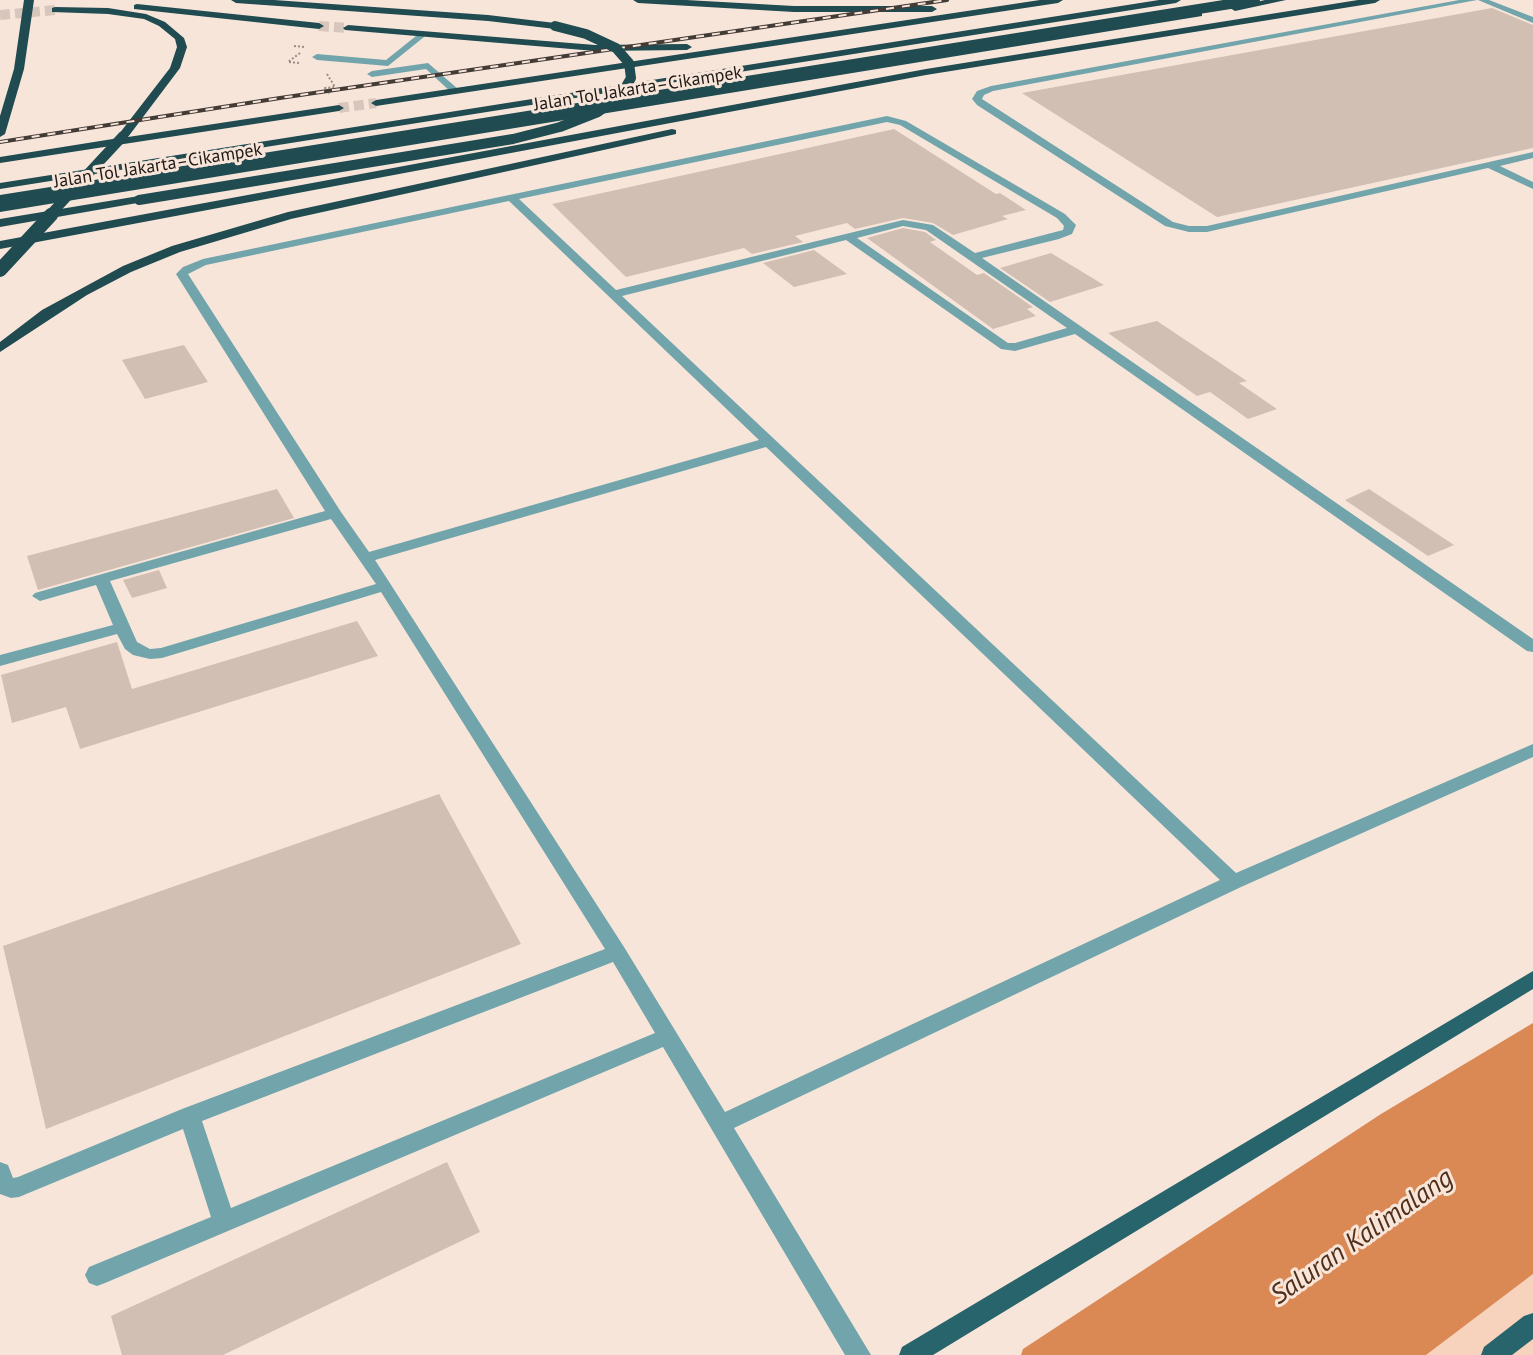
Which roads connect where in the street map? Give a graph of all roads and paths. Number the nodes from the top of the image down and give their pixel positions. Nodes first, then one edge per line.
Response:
1 (28, 0) edge
2 (76, 0) edge
3 (236, 0) edge
4 (638, 0) edge
5 (1035, 0) edge
6 (1058, 0) edge
7 (1176, 0) edge
8 (1218, 0) edge
9 (1255, 0) edge
10 (1281, 0) edge
11 (1375, 0) edge
12 (1473, 0) edge
13 (1482, 0) edge
14 (707, 2) edge
15 (55, 10) tunnel mouth
16 (1533, 20) edge
17 (319, 26) tunnel mouth
18 (348, 28) tunnel mouth
19 (865, 30) junction
20 (421, 35) junction
21 (1112, 42) junction
22 (317, 57) dead end
23 (372, 74) dead end
24 (456, 91) junction
25 (376, 103) tunnel mouth
26 (339, 108) tunnel mouth
27 (0, 134) edge
28 (1533, 155) edge
29 (0, 160) edge
30 (1490, 165) junction
31 (0, 186) edge
32 (1533, 186) edge
33 (0, 192) edge
34 (512, 198) junction
35 (0, 200) edge
36 (0, 208) edge
37 (0, 223) edge
38 (849, 237) junction
39 (0, 245) edge
40 (974, 257) junction
41 (0, 270) edge
42 (615, 294) junction
43 (1075, 330) junction
44 (0, 348) edge
45 (767, 442) junction
46 (334, 513) junction
47 (366, 558) junction
48 (101, 579) junction
49 (385, 586) junction
50 (40, 596) dead end
51 (122, 628) junction
52 (1533, 647) edge
53 (0, 662) edge
54 (1533, 750) edge
55 (1234, 882) junction
56 (617, 951) junction
57 (1533, 979) edge
58 (666, 1037) junction
59 (190, 1116) junction
60 (720, 1124) junction
61 (0, 1172) edge
62 (224, 1222) junction
63 (98, 1275) dead end
64 (1533, 1324) edge
65 (859, 1355) edge
66 (911, 1355) edge
67 (1493, 1355) edge

1 - 27 highway
2 - 17 highway
3 - 37 highway, bridge
4 - 14 highway
5 - 14 highway
6 - 19 highway
7 - 31 highway, Jalan Tol Jakarta–Cikampek
8 - 33 highway, bridge
9 - 35 highway, bridge
10 - 36 highway, Jalan Tol Jakarta–Cikampek
11 - 21 highway
12 - 30 lane
13 - 16 lane
15 - 41 highway, bridge
18 - 20 highway
19 - 20 highway
19 - 24 highway
20 - 22 lane
21 - 39 highway
21 - 44 highway
23 - 24 lane
24 - 25 highway
26 - 29 highway
28 - 30 lane
30 - 32 lane
34 - 40 lane
34 - 42 lane
34 - 46 lane
38 - 40 lane
38 - 42 lane
38 - 43 lane
40 - 43 lane
42 - 45 lane
43 - 52 lane
45 - 47 lane
45 - 55 lane
46 - 47 lane
46 - 48 lane
47 - 49 lane
48 - 50 lane
48 - 51 lane
49 - 51 lane
49 - 56 lane
51 - 53 lane
54 - 55 lane
55 - 60 lane
56 - 58 lane
56 - 59 lane
57 - 66 main road
58 - 60 lane
58 - 62 lane
59 - 61 lane
59 - 62 lane
60 - 65 lane
62 - 63 lane
64 - 67 main road

